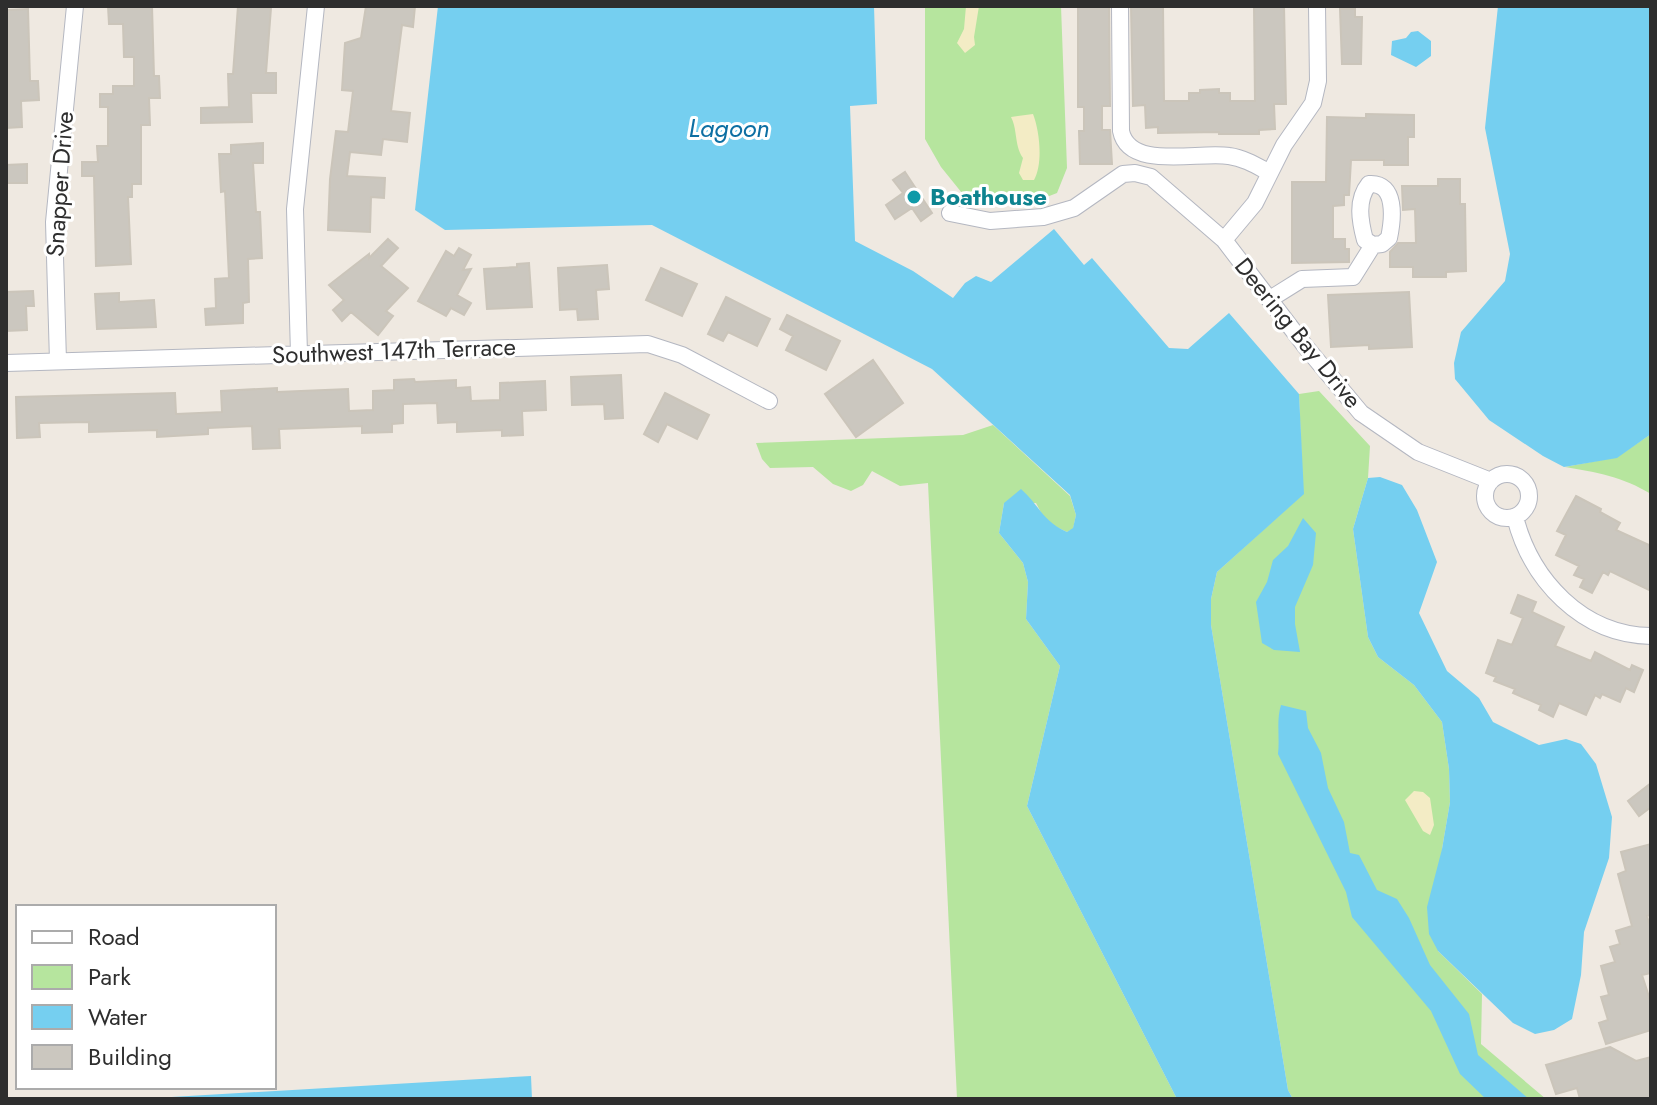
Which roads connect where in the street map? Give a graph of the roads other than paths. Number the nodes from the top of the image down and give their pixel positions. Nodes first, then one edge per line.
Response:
1 (75, 6) edge
2 (316, 6) edge
3 (1120, 6) edge
4 (1317, 6) edge
5 (1270, 173) junction
6 (950, 213) dead end
7 (1224, 240) junction
8 (1373, 245) dead end
9 (1270, 299) junction
10 (299, 354) junction
11 (58, 361) junction
12 (6, 363) edge
13 (769, 401) dead end
14 (1491, 481) junction
15 (1515, 517) junction
16 (1651, 636) edge

1 - 11 street, Snapper Drive
2 - 10 street
3 - 5 street
4 - 5 street, Deering Bay Drive
5 - 7 street, Deering Bay Drive
6 - 7 street
7 - 9 street, Deering Bay Drive
8 - 9 street
9 - 14 street, Deering Bay Drive
10 - 11 street, Southwest 147th Terrace
10 - 13 street, Southwest 147th Terrace
11 - 12 street, Southwest 147th Terrace
14 - 15 street
14 - 15 street, Deering Bay Drive
15 - 16 street

